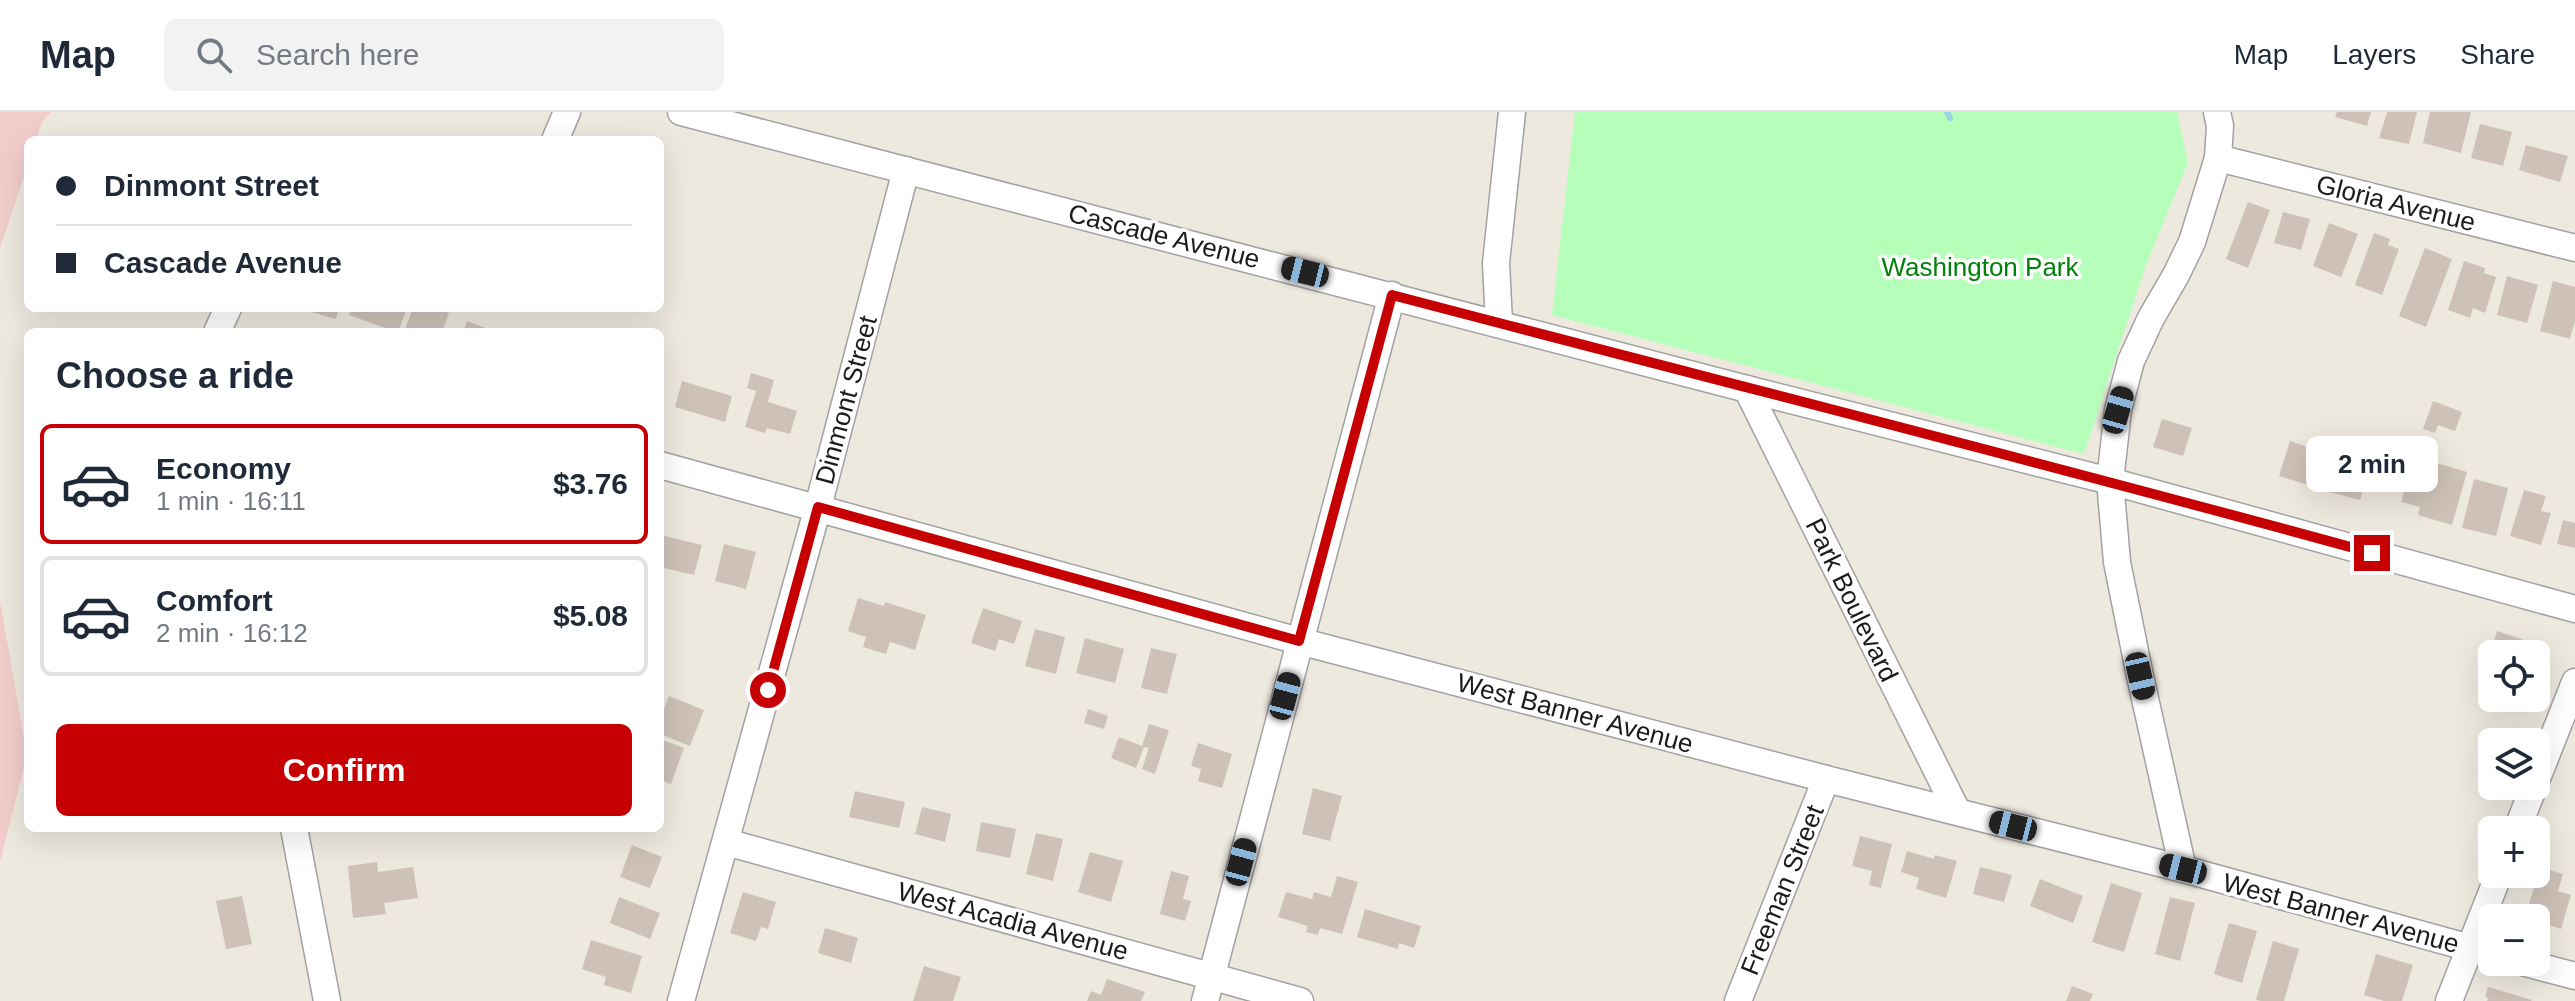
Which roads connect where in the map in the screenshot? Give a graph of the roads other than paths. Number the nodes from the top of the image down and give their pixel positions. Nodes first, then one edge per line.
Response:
1 (567, 112) edge
2 (681, 112) edge
3 (1512, 112) edge
4 (2217, 112) edge
5 (557, 136) edge
6 (2218, 158) junction
7 (906, 170) junction
8 (2575, 248) edge
9 (1392, 295) junction
10 (1499, 323) junction
11 (1747, 389) junction
12 (664, 466) edge
13 (2110, 481) junction
14 (818, 507) junction
15 (2575, 609) edge
16 (1299, 641) junction
17 (2575, 682) edge
18 (2550, 746) edge
19 (1826, 779) junction
20 (1957, 811) junction
21 (295, 832) edge
22 (726, 842) junction
23 (2183, 869) junction
24 (2478, 950) edge
25 (2478, 956) edge
26 (2550, 969) edge
27 (1212, 975) junction
28 (2575, 976) edge
29 (327, 1001) edge
30 (681, 1001) edge
31 (1205, 1001) edge
32 (1300, 1001) edge
33 (1738, 1001) edge
34 (2449, 1001) edge

1 - 5 street
2 - 7 street, Cascade Avenue
3 - 10 street
4 - 6 street
6 - 8 street, Gloria Avenue
6 - 13 street
7 - 9 street, Cascade Avenue
7 - 14 street, Dinmont Street
9 - 10 street, Cascade Avenue
9 - 16 street
10 - 11 street, Cascade Avenue
11 - 13 street, Cascade Avenue
11 - 20 street, Park Boulevard
12 - 14 street, West Banner Avenue
13 - 15 street, Cascade Avenue
13 - 23 street
14 - 16 street, West Banner Avenue
14 - 22 street, Dinmont Street
16 - 19 street, West Banner Avenue
16 - 27 street
17 - 18 street
19 - 20 street, West Banner Avenue
19 - 33 street, Freeman Street
20 - 23 street, West Banner Avenue
21 - 29 street
22 - 27 street, West Acadia Avenue
22 - 30 street, Dinmont Street
23 - 24 street, West Banner Avenue
25 - 34 street
26 - 28 street
27 - 31 street
27 - 32 street, West Acadia Avenue

